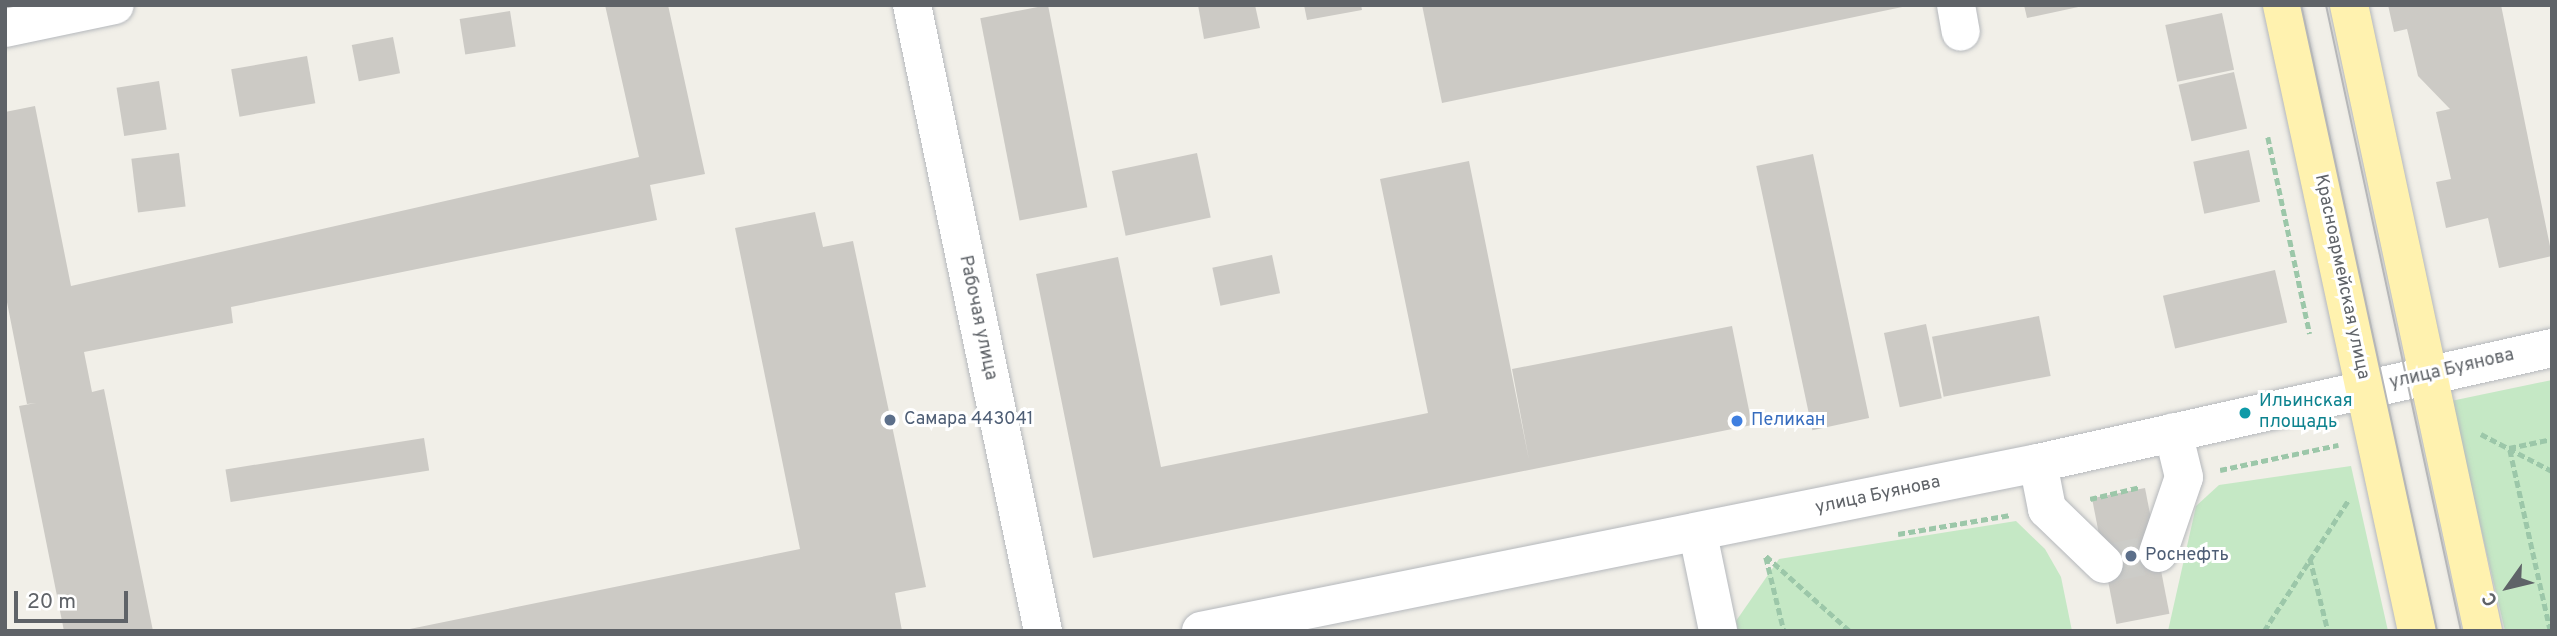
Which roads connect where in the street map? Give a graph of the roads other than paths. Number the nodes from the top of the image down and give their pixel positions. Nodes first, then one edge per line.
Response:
1 (115, 5) edge
2 (912, 5) edge
3 (2283, 5) edge
4 (2349, 5) edge
5 (5, 28) edge
6 (2552, 348) edge
7 (2429, 376) junction
8 (2365, 390) junction
9 (2173, 432) junction
10 (2038, 463) junction
11 (1698, 534) junction
12 (2158, 553) dead end
13 (2105, 564) dead end
14 (1043, 631) edge
15 (1201, 631) edge
16 (1718, 631) edge
17 (2417, 631) edge
18 (2483, 631) edge

1 - 5 street
2 - 14 street, Рабочая улица
3 - 8 main road, Красноармейская улица
4 - 7 main road
6 - 7 street, улица Буянова
7 - 8 street, улица Буянова
7 - 18 main road
8 - 9 street, улица Буянова
8 - 17 main road, Красноармейская улица
9 - 10 street, улица Буянова
9 - 12 street
10 - 11 street, улица Буянова
10 - 13 street
11 - 15 street, улица Буянова
11 - 16 street

